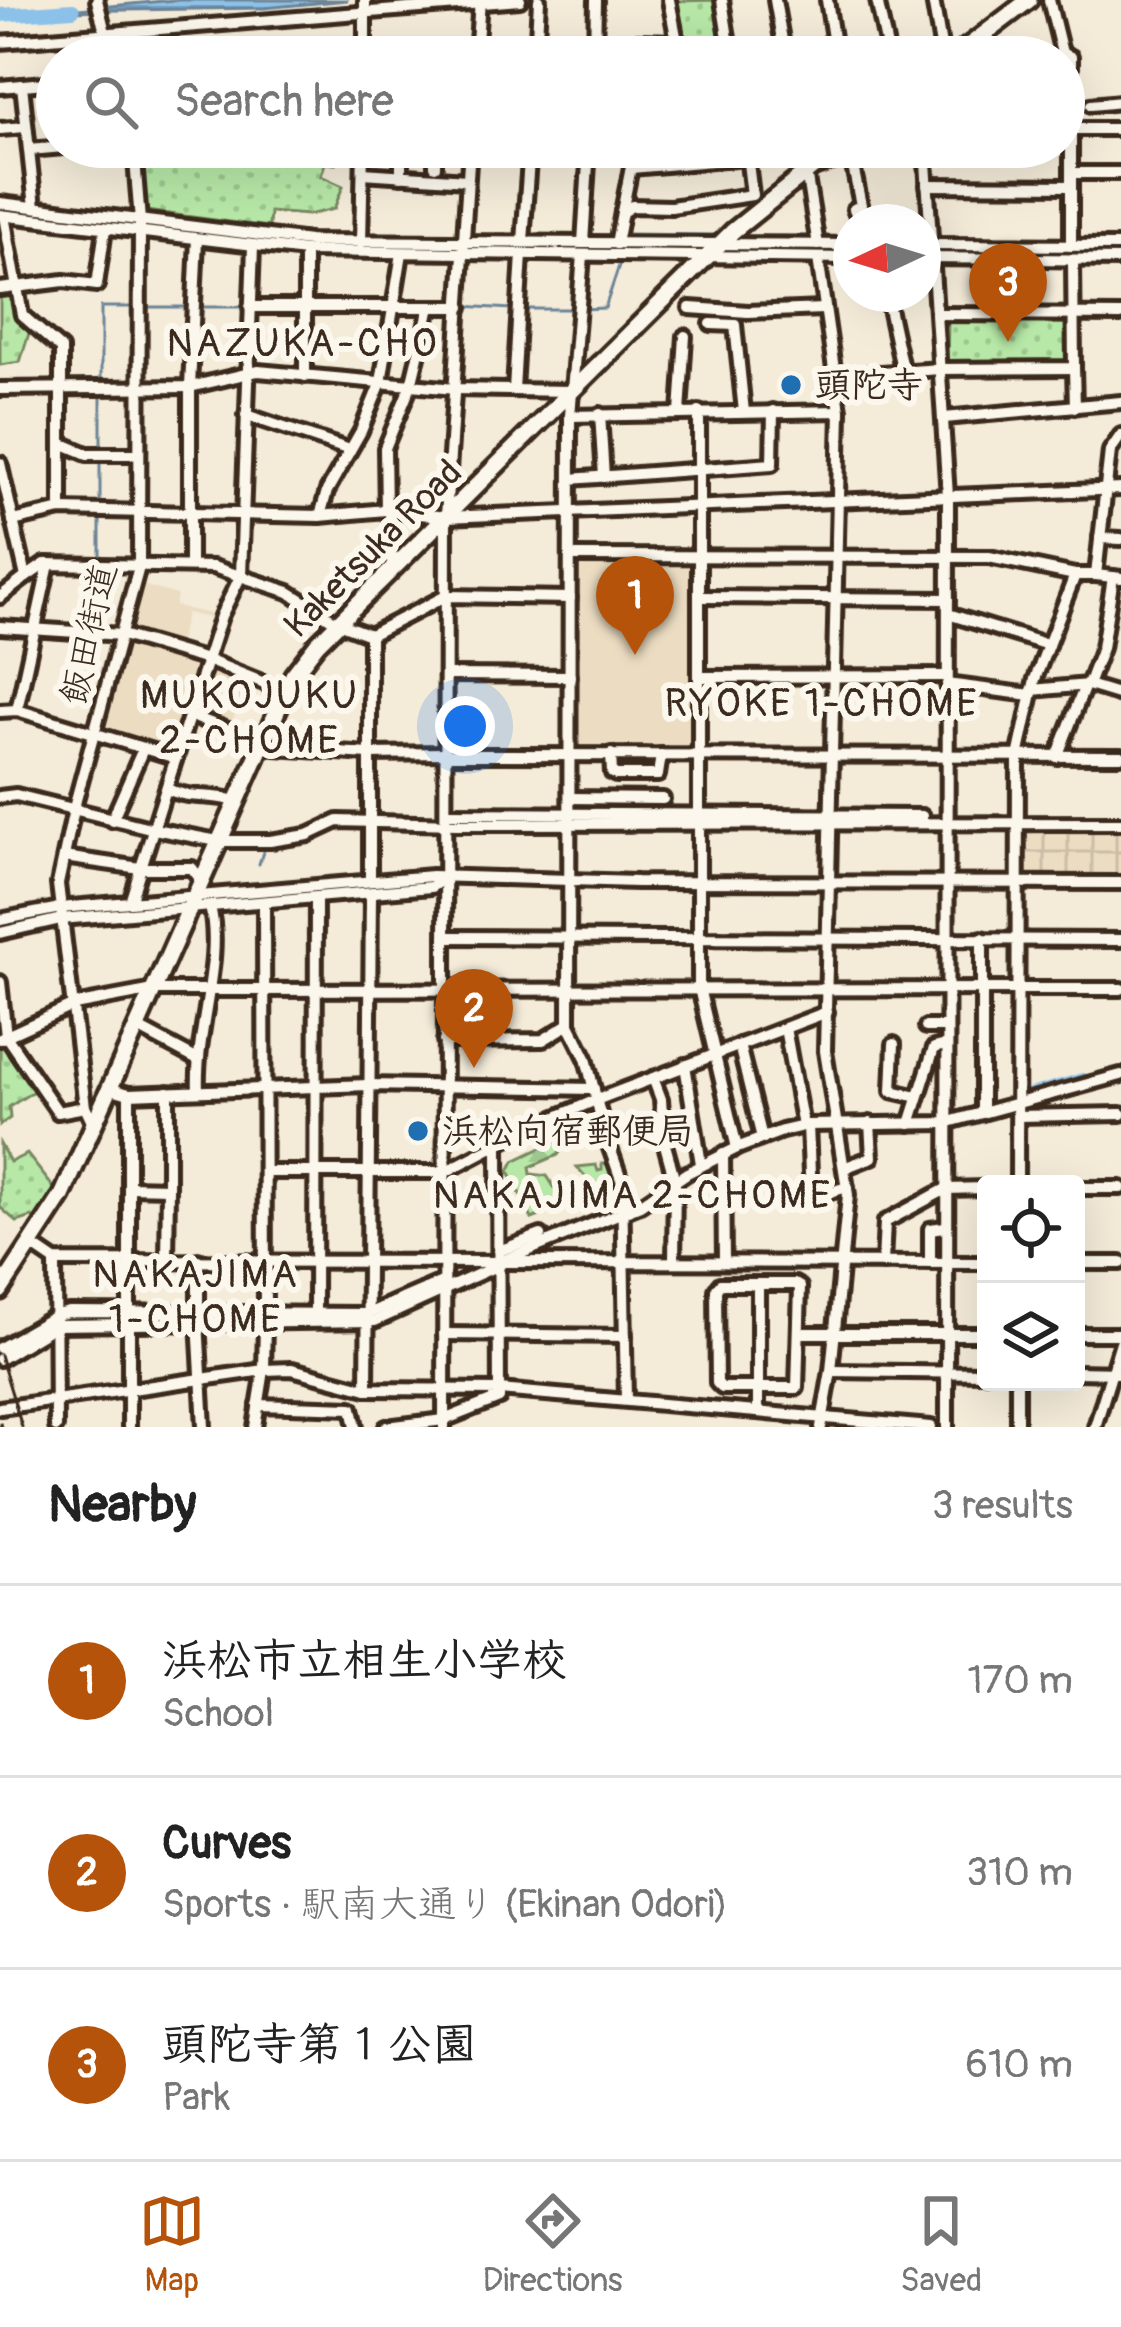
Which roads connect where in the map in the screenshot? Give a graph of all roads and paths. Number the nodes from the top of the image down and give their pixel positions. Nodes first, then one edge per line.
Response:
1 (97, 0) edge
2 (520, 0) edge
3 (539, 0) edge
4 (596, 0) edge
5 (669, 0) edge
6 (722, 0) edge
7 (775, 0) edge
8 (827, 0) edge
9 (877, 0) edge
10 (933, 0) edge
11 (1029, 0) edge
12 (1049, 0) edge
13 (480, 1) edge
14 (1009, 7) edge
15 (365, 8) edge
16 (105, 33) junction
17 (70, 36) edge
18 (106, 36) edge
19 (478, 36) edge
20 (537, 36) edge
21 (595, 36) edge
22 (676, 36) edge
23 (728, 36) edge
24 (781, 36) edge
25 (833, 36) edge
26 (885, 36) edge
27 (939, 36) edge
28 (977, 36) edge
29 (1058, 36) edge
30 (36, 39) edge
31 (0, 42) edge
32 (36, 84) edge
33 (22, 86) junction
34 (0, 87) edge
35 (1121, 102) edge
36 (1091, 105) dead end
37 (26, 127) junction
38 (1085, 128) edge
39 (0, 129) edge
40 (1121, 129) edge
41 (36, 149) edge
42 (28, 150) junction
43 (136, 168) edge
44 (363, 168) edge
45 (401, 168) edge
46 (468, 168) edge
47 (529, 168) edge
48 (588, 168) edge
49 (638, 168) edge
50 (750, 168) edge
51 (811, 168) edge
52 (851, 168) edge
53 (927, 168) edge
54 (1070, 168) edge
55 (631, 169) joint
56 (807, 170) junction
57 (363, 173) junction
58 (1121, 173) edge
59 (401, 176) junction
60 (467, 180) junction
61 (1071, 180) junction
62 (928, 184) junction
63 (755, 201) junction
64 (861, 204) edge
65 (928, 204) edge
66 (35, 207) junction
67 (1, 211) edge
68 (622, 212) junction
69 (140, 226) junction
70 (105, 229) junction
71 (197, 239) junction
72 (464, 241) junction
73 (361, 243) junction
74 (616, 244) junction
75 (722, 245) junction
76 (253, 246) junction
77 (1071, 246) junction
78 (1121, 246) edge
79 (523, 248) junction
80 (833, 248) edge
81 (583, 249) junction
82 (304, 250) junction
83 (818, 251) junction
84 (941, 251) edge
85 (941, 252) edge
86 (402, 254) junction
87 (833, 254) edge
88 (463, 256) junction
89 (708, 258) junction
90 (1073, 260) junction
91 (1121, 260) edge
92 (16, 285) junction
93 (0, 289) edge
94 (250, 307) junction
95 (430, 307) junction
96 (461, 307) junction
97 (304, 308) junction
98 (393, 308) junction
99 (689, 308) dead end
100 (823, 309) junction
101 (890, 312) edge
102 (938, 314) joint
103 (1073, 314) junction
104 (1121, 316) edge
105 (711, 324) dead end
106 (685, 336) dead end
107 (941, 368) junction
108 (1074, 368) junction
109 (903, 373) junction
110 (248, 374) junction
111 (305, 376) junction
112 (835, 376) junction
113 (381, 382) junction
114 (412, 385) junction
115 (62, 387) junction
116 (140, 387) junction
117 (190, 387) junction
118 (0, 388) edge
119 (455, 389) junction
120 (514, 390) junction
121 (572, 391) junction
122 (1121, 402) edge
123 (1075, 407) junction
124 (773, 411) junction
125 (840, 411) junction
126 (699, 412) junction
127 (744, 412) junction
128 (680, 413) junction
129 (246, 415) junction
130 (600, 415) junction
131 (570, 416) junction
132 (944, 418) junction
133 (1121, 435) edge
134 (61, 443) junction
135 (350, 450) junction
136 (140, 454) junction
137 (0, 464) edge
138 (700, 470) junction
139 (604, 477) junction
140 (570, 479) junction
141 (1105, 490) junction
142 (1121, 490) edge
143 (948, 496) junction
144 (838, 501) junction
145 (701, 507) junction
146 (61, 510) junction
147 (388, 510) junction
148 (570, 512) junction
149 (139, 514) junction
150 (189, 514) junction
151 (240, 514) junction
152 (320, 516) junction
153 (446, 517) junction
154 (13, 521) junction
155 (1100, 538) junction
156 (1121, 538) edge
157 (570, 556) junction
158 (701, 556) junction
159 (836, 556) junction
160 (947, 556) junction
161 (49, 564) junction
162 (190, 566) junction
163 (139, 567) junction
164 (392, 570) junction
165 (241, 575) junction
166 (1076, 575) junction
167 (1096, 575) junction
168 (26, 577) junction
169 (1117, 578) edge
170 (446, 596) junction
171 (0, 597) edge
172 (701, 597) junction
173 (836, 597) junction
174 (571, 598) junction
175 (948, 598) junction
176 (948, 614) junction
177 (338, 623) junction
178 (0, 627) edge
179 (35, 629) junction
180 (122, 635) junction
181 (370, 635) junction
182 (1048, 645) junction
183 (207, 660) junction
184 (446, 675) junction
185 (570, 676) junction
186 (701, 676) junction
187 (835, 677) junction
188 (947, 680) junction
189 (1086, 687) junction
190 (284, 692) junction
191 (1032, 692) junction
192 (1121, 694) edge
193 (17, 710) junction
194 (0, 711) edge
195 (190, 715) junction
196 (96, 733) junction
197 (260, 745) junction
198 (143, 749) junction
199 (369, 754) junction
200 (446, 754) junction
201 (570, 754) junction
202 (611, 754) junction
203 (661, 754) junction
204 (700, 755) junction
205 (832, 755) junction
206 (947, 755) junction
207 (1121, 756) edge
208 (1018, 757) junction
209 (1057, 757) junction
210 (176, 758) junction
211 (167, 789) junction
212 (0, 797) edge
213 (570, 798) junction
214 (663, 799) dead end
215 (235, 801) junction
216 (74, 811) junction
217 (446, 817) junction
218 (570, 818) junction
219 (370, 819) junction
220 (700, 819) junction
221 (831, 819) junction
222 (947, 819) junction
223 (1121, 819) edge
224 (112, 820) junction
225 (1018, 820) junction
226 (154, 829) junction
227 (218, 841) junction
228 (64, 856) junction
229 (140, 868) junction
230 (443, 879) junction
231 (569, 880) junction
232 (699, 881) junction
233 (830, 882) junction
234 (946, 883) junction
235 (1121, 883) edge
236 (1018, 884) junction
237 (370, 887) junction
238 (195, 895) junction
239 (316, 898) junction
240 (130, 902) junction
241 (264, 902) junction
242 (210, 907) junction
243 (61, 913) junction
244 (0, 920) edge
245 (0, 933) edge
246 (699, 936) junction
247 (445, 937) junction
248 (569, 937) junction
249 (829, 937) junction
250 (947, 937) junction
251 (982, 938) junction
252 (1017, 938) junction
253 (1121, 940) edge
254 (0, 982) edge
255 (444, 988) junction
256 (569, 988) junction
257 (699, 988) junction
258 (828, 988) junction
259 (947, 988) junction
260 (982, 988) junction
261 (1017, 988) junction
262 (316, 989) junction
263 (370, 989) junction
264 (1121, 989) edge
265 (154, 990) junction
266 (206, 990) junction
267 (264, 990) junction
268 (74, 1005) junction
269 (827, 1012) junction
270 (569, 1024) junction
271 (926, 1027) dead end
272 (946, 1027) junction
273 (138, 1028) junction
274 (785, 1028) junction
275 (3, 1037) edge
276 (444, 1040) junction
277 (894, 1044) dead end
278 (739, 1045) junction
279 (946, 1045) junction
280 (713, 1054) junction
281 (196, 1059) junction
282 (686, 1065) junction
283 (1121, 1076) edge
284 (653, 1078) junction
285 (368, 1084) junction
286 (316, 1085) junction
287 (444, 1085) junction
288 (263, 1086) junction
289 (198, 1090) junction
290 (120, 1092) junction
291 (169, 1092) junction
292 (595, 1094) junction
293 (918, 1096) junction
294 (86, 1107) junction
295 (1018, 1110) junction
296 (982, 1113) junction
297 (1121, 1114) edge
298 (835, 1121) junction
299 (945, 1123) junction
300 (804, 1124) junction
301 (870, 1124) junction
302 (910, 1124) junction
303 (95, 1127) junction
304 (762, 1136) junction
305 (498, 1144) junction
306 (736, 1146) junction
307 (723, 1154) junction
308 (701, 1162) junction
309 (844, 1168) junction
310 (265, 1172) junction
311 (316, 1172) junction
312 (368, 1172) junction
313 (446, 1172) junction
314 (1017, 1175) edge
315 (674, 1179) junction
316 (847, 1186) junction
317 (129, 1187) junction
318 (168, 1188) junction
319 (1085, 1188) edge
320 (1121, 1188) edge
321 (977, 1189) edge
322 (946, 1190) junction
323 (622, 1209) junction
324 (946, 1226) junction
325 (33, 1246) junction
326 (498, 1258) junction
327 (167, 1260) junction
328 (198, 1260) junction
329 (264, 1260) junction
330 (314, 1260) junction
331 (56, 1261) junction
332 (128, 1261) junction
333 (444, 1261) junction
334 (368, 1262) junction
335 (622, 1262) junction
336 (674, 1262) junction
337 (724, 1262) junction
338 (883, 1263) junction
339 (930, 1263) junction
340 (945, 1263) junction
341 (977, 1263) edge
342 (1085, 1263) edge
343 (1121, 1263) edge
344 (842, 1264) junction
345 (758, 1284) junction
346 (2, 1285) edge
347 (444, 1285) junction
348 (316, 1314) junction
349 (129, 1317) junction
350 (198, 1317) junction
351 (264, 1318) junction
352 (367, 1318) junction
353 (57, 1320) junction
354 (947, 1332) junction
355 (800, 1333) junction
356 (444, 1334) junction
357 (501, 1334) junction
358 (835, 1334) junction
359 (977, 1334) edge
360 (1085, 1335) edge
361 (626, 1336) junction
362 (1121, 1338) edge
363 (0, 1348) edge
364 (0, 1359) edge
365 (264, 1370) junction
366 (831, 1371) junction
367 (1085, 1372) edge
368 (1116, 1372) edge
369 (977, 1373) edge
370 (947, 1374) junction
371 (199, 1378) junction
372 (130, 1388) junction
373 (758, 1388) junction
374 (367, 1389) junction
375 (444, 1389) junction
376 (499, 1390) junction
377 (1016, 1391) edge
378 (56, 1398) junction
379 (626, 1400) junction
380 (259, 1405) junction
381 (0, 1408) edge
382 (758, 1410) junction
383 (822, 1422) edge
384 (444, 1424) edge
385 (56, 1427) edge
386 (129, 1427) edge
387 (204, 1427) edge
388 (255, 1427) edge
389 (356, 1427) edge
390 (386, 1427) edge
391 (931, 1427) edge
392 (947, 1427) edge
393 (1017, 1427) edge
394 (1095, 1427) edge

1 - 16 street
2 - 13 street
3 - 20 street
4 - 21 street
5 - 22 street
6 - 23 street
7 - 24 street
8 - 25 street
9 - 26 street
10 - 27 street
11 - 14 highway
12 - 29 street
13 - 15 street
13 - 19 street
14 - 28 highway
15 - 16 street
16 - 17 street
16 - 18 street
30 - 31 street
32 - 33 street
33 - 34 street
33 - 37 street
35 - 36 street
37 - 39 street
37 - 42 street
38 - 40 street
41 - 42 street
42 - 66 street
43 - 69 street, 飯田街道
44 - 57 street
45 - 59 street
46 - 60 street
47 - 79 street
48 - 81 street
49 - 55 street
50 - 63 street
51 - 56 highway, Kaketsuka Road
52 - 64 street
53 - 62 street
54 - 61 street
55 - 68 street
56 - 63 highway, Kaketsuka Road
56 - 83 street
57 - 59 street
57 - 73 street
58 - 61 street
59 - 60 street
60 - 72 street
61 - 62 street
61 - 77 street
62 - 65 street
63 - 68 street
63 - 75 highway, Kaketsuka Road
66 - 67 street
66 - 69 street
67 - 70 street
67 - 92 street
68 - 74 street
69 - 70 street
69 - 71 street
69 - 73 street
69 - 116 street, 飯田街道
70 - 92 street
71 - 76 street
71 - 117 street
72 - 73 street
72 - 79 street
72 - 88 street
74 - 75 street
74 - 81 street
75 - 83 street
75 - 89 highway, Kaketsuka Road
76 - 82 street
76 - 94 street
77 - 78 street
77 - 84 street
79 - 81 street
79 - 88 street
79 - 120 street
80 - 83 street
81 - 89 street
81 - 121 street
82 - 86 street
82 - 97 street
83 - 87 street
83 - 89 street
83 - 100 street
85 - 90 street
86 - 88 street
86 - 98 street
88 - 96 street
89 - 121 highway, Kaketsuka Road
90 - 91 street
90 - 103 street
92 - 93 street
92 - 115 street
94 - 97 street
94 - 110 street
95 - 96 street
95 - 98 street
95 - 114 street
96 - 119 street
97 - 98 street
97 - 111 street
98 - 113 street
99 - 100 street
100 - 112 street
101 - 109 street
102 - 103 street
102 - 107 street
103 - 104 street
103 - 108 street
105 - 127 street
106 - 128 street
107 - 108 street
107 - 109 street
107 - 132 street
108 - 123 street
109 - 112 street
110 - 111 street
110 - 117 street
110 - 129 street
111 - 113 street
112 - 125 street
113 - 114 street
113 - 135 street
114 - 119 street
114 - 147 street
115 - 116 street
115 - 118 street
115 - 134 street
116 - 117 street
116 - 136 street, 飯田街道
117 - 150 street
119 - 120 street
119 - 153 street
120 - 121 street
121 - 131 street
121 - 153 highway, Kaketsuka Road
122 - 123 street
123 - 132 street
124 - 125 street
124 - 127 street
124 - 138 street
125 - 144 street
126 - 127 street
126 - 128 street
126 - 138 street
128 - 130 street
129 - 135 street
129 - 151 street
130 - 131 street
130 - 139 street
131 - 140 street
132 - 143 street
133 - 141 street
134 - 136 street
134 - 146 street
135 - 152 street
136 - 149 street, 飯田街道
137 - 154 street
138 - 139 street
138 - 145 street
139 - 140 street
140 - 148 street
141 - 142 street
141 - 143 street
141 - 155 street
143 - 144 street
143 - 160 street
144 - 145 street
144 - 159 street
145 - 148 street
145 - 158 street
146 - 149 street
146 - 154 street
147 - 152 street
147 - 153 street
147 - 164 street
148 - 153 street
148 - 157 street
149 - 150 street
149 - 163 street, 飯田街道
150 - 151 street
150 - 162 street
151 - 152 street
151 - 165 street
153 - 164 highway, Kaketsuka Road
153 - 170 street
154 - 168 street
155 - 156 street
155 - 167 street
157 - 158 street
157 - 174 street
158 - 159 street
158 - 172 street
159 - 160 street
159 - 173 street
160 - 166 street
160 - 175 street
161 - 163 street
161 - 168 street
161 - 179 street
162 - 163 street
162 - 165 street
163 - 180 street, 飯田街道
164 - 177 highway, Kaketsuka Road
165 - 177 street
165 - 183 street
166 - 167 street
166 - 182 street
167 - 169 street
168 - 171 street
169 - 189 street
170 - 174 street
170 - 181 street
170 - 184 street
172 - 173 street
172 - 186 street
173 - 175 street
173 - 187 street
174 - 185 street
175 - 176 street
176 - 182 street
176 - 188 street
177 - 181 street
177 - 190 highway, Kaketsuka Road
178 - 179 street
179 - 180 street
179 - 193 street
180 - 183 street
180 - 196 street, 飯田街道
181 - 199 street
182 - 191 street
183 - 190 street
183 - 195 street
184 - 185 street
184 - 200 street
185 - 201 street
186 - 187 street
186 - 204 street
187 - 188 street
187 - 205 street
188 - 191 street
188 - 206 street
189 - 191 street
189 - 192 street
189 - 209 street
190 - 197 highway, Kaketsuka Road
191 - 208 street
193 - 194 street
193 - 196 street
195 - 197 street
195 - 210 street
196 - 198 street
196 - 216 street, 飯田街道
197 - 199 street
197 - 215 highway, Kaketsuka Road
198 - 210 street
198 - 224 street
199 - 200 street
199 - 219 street
200 - 201 street
200 - 217 street
201 - 202 street
201 - 213 street
202 - 203 street
202 - 203 street
203 - 204 street
204 - 205 street
204 - 220 street
205 - 206 street
205 - 221 street
206 - 208 street
206 - 222 street
207 - 209 street
208 - 209 street
208 - 225 street
210 - 211 street
211 - 215 street
211 - 226 street
212 - 216 street
213 - 214 street
213 - 218 street
215 - 227 highway, Kaketsuka Road
216 - 224 street
216 - 228 street, 飯田街道
217 - 218 street
217 - 219 street
217 - 230 street
218 - 220 street
218 - 231 street
219 - 227 street
219 - 237 street
220 - 221 street
220 - 232 street
221 - 222 street
221 - 233 street
222 - 225 street
222 - 234 street
223 - 225 street
224 - 226 street
225 - 236 street
226 - 227 street
226 - 229 street
227 - 238 highway, Kaketsuka Road
228 - 229 street
228 - 243 street, 飯田街道
229 - 238 street
229 - 240 street
230 - 231 street
230 - 237 street
230 - 247 street
231 - 232 street
231 - 248 street
232 - 233 street
232 - 246 street
233 - 234 street
233 - 249 street
234 - 236 street
234 - 250 street
235 - 236 street
236 - 252 street
237 - 238 street
237 - 239 street
237 - 263 street
238 - 240 street
238 - 242 street
238 - 243 street
238 - 265 highway, Kaketsuka Road
239 - 241 street
239 - 262 street
240 - 243 street
241 - 242 street
241 - 267 street
242 - 266 street
243 - 244 street
243 - 245 street
243 - 268 street, 飯田街道
246 - 248 street
246 - 249 street
246 - 257 street
247 - 248 street
247 - 255 street
248 - 256 street
249 - 250 street
249 - 258 street
250 - 251 street
250 - 259 street
251 - 252 street
251 - 260 street
252 - 253 street
252 - 261 street
254 - 275 street
255 - 256 street
255 - 263 street
255 - 276 street
256 - 257 street
256 - 270 street
257 - 258 street
257 - 280 street
258 - 259 street
258 - 269 street
259 - 260 street
259 - 272 street
260 - 261 street
260 - 296 street
261 - 264 street
261 - 295 street
262 - 263 street
262 - 267 street
262 - 286 street
263 - 285 street
265 - 266 street
265 - 268 street
265 - 273 highway, Kaketsuka Road
266 - 267 street
266 - 281 street
267 - 288 street
268 - 275 street
268 - 294 street, 飯田街道
269 - 274 street
269 - 298 street
270 - 276 street
270 - 292 street
271 - 272 street
272 - 279 street
273 - 281 street
273 - 290 highway, Kaketsuka Road
274 - 278 street
274 - 300 street
275 - 294 street
276 - 287 street
277 - 293 street
278 - 280 street
278 - 304 street
279 - 293 street
279 - 299 street
280 - 282 street
280 - 306 street
281 - 289 street
282 - 284 street
282 - 308 street
283 - 295 street
284 - 292 street
284 - 315 street
285 - 286 street
285 - 287 street
285 - 312 street
286 - 288 street
286 - 311 street
287 - 292 street
287 - 313 street
288 - 289 street
288 - 310 street
289 - 291 street
290 - 291 street
290 - 303 highway, Kaketsuka Road
290 - 317 street
291 - 318 street
292 - 305 street
292 - 323 street
293 - 302 street
294 - 303 street, 飯田街道
295 - 296 street
295 - 297 street
295 - 314 street
296 - 299 street
298 - 300 street
298 - 301 street
298 - 309 street
299 - 302 street
299 - 322 street
300 - 304 street
300 - 316 street
301 - 302 street
301 - 309 street
303 - 325 highway, Kaketsuka Road
304 - 306 street
305 - 313 street
305 - 326 street
306 - 307 street
307 - 308 street
307 - 337 street
308 - 315 street
309 - 316 street
310 - 311 street
310 - 329 street
311 - 312 street
311 - 330 street
312 - 313 street
312 - 334 street
313 - 333 street
315 - 323 street
315 - 336 street
316 - 344 street
317 - 318 street
317 - 332 street
318 - 327 street
319 - 320 street
321 - 322 street
322 - 324 street
322 - 338 street
323 - 326 street
323 - 335 street
324 - 339 street
324 - 340 street
325 - 331 street
325 - 346 highway, Kaketsuka Road
326 - 333 street
326 - 335 street
326 - 347 street
326 - 357 street
327 - 328 street
327 - 332 street
328 - 329 street
328 - 350 street
329 - 330 street
329 - 351 street
330 - 334 street
330 - 348 street
331 - 332 street
331 - 353 street
332 - 349 street
333 - 334 street
333 - 347 street
334 - 352 street
335 - 336 street
335 - 361 street
336 - 337 street
337 - 344 street
338 - 339 street
338 - 344 street
339 - 340 street
340 - 341 street
340 - 354 street
342 - 343 street
344 - 358 street
345 - 355 street
345 - 373 street
345 - 373 street
347 - 352 street
347 - 356 street
348 - 351 street
348 - 352 street
349 - 350 street
349 - 353 street
349 - 372 street
350 - 351 street
350 - 371 street
351 - 352 street
351 - 365 street
352 - 374 street
353 - 363 street
353 - 364 street
353 - 378 street
354 - 358 street
354 - 359 street
354 - 370 street
355 - 358 street
355 - 373 street
356 - 357 street
356 - 375 street
357 - 361 street
357 - 376 street
358 - 366 street
360 - 362 street
361 - 379 street
362 - 368 street
365 - 371 street
365 - 374 street
365 - 380 street
366 - 370 street
366 - 383 street
367 - 368 street
368 - 394 street
369 - 370 street
370 - 392 street
371 - 372 street
371 - 387 street
372 - 378 street
372 - 386 street
373 - 382 street
374 - 375 street
375 - 376 street
375 - 384 street
376 - 379 street
376 - 384 street
377 - 393 street
378 - 381 street
378 - 385 street
379 - 382 street
380 - 388 street
380 - 389 street
382 - 383 street
383 - 391 street
384 - 390 street

